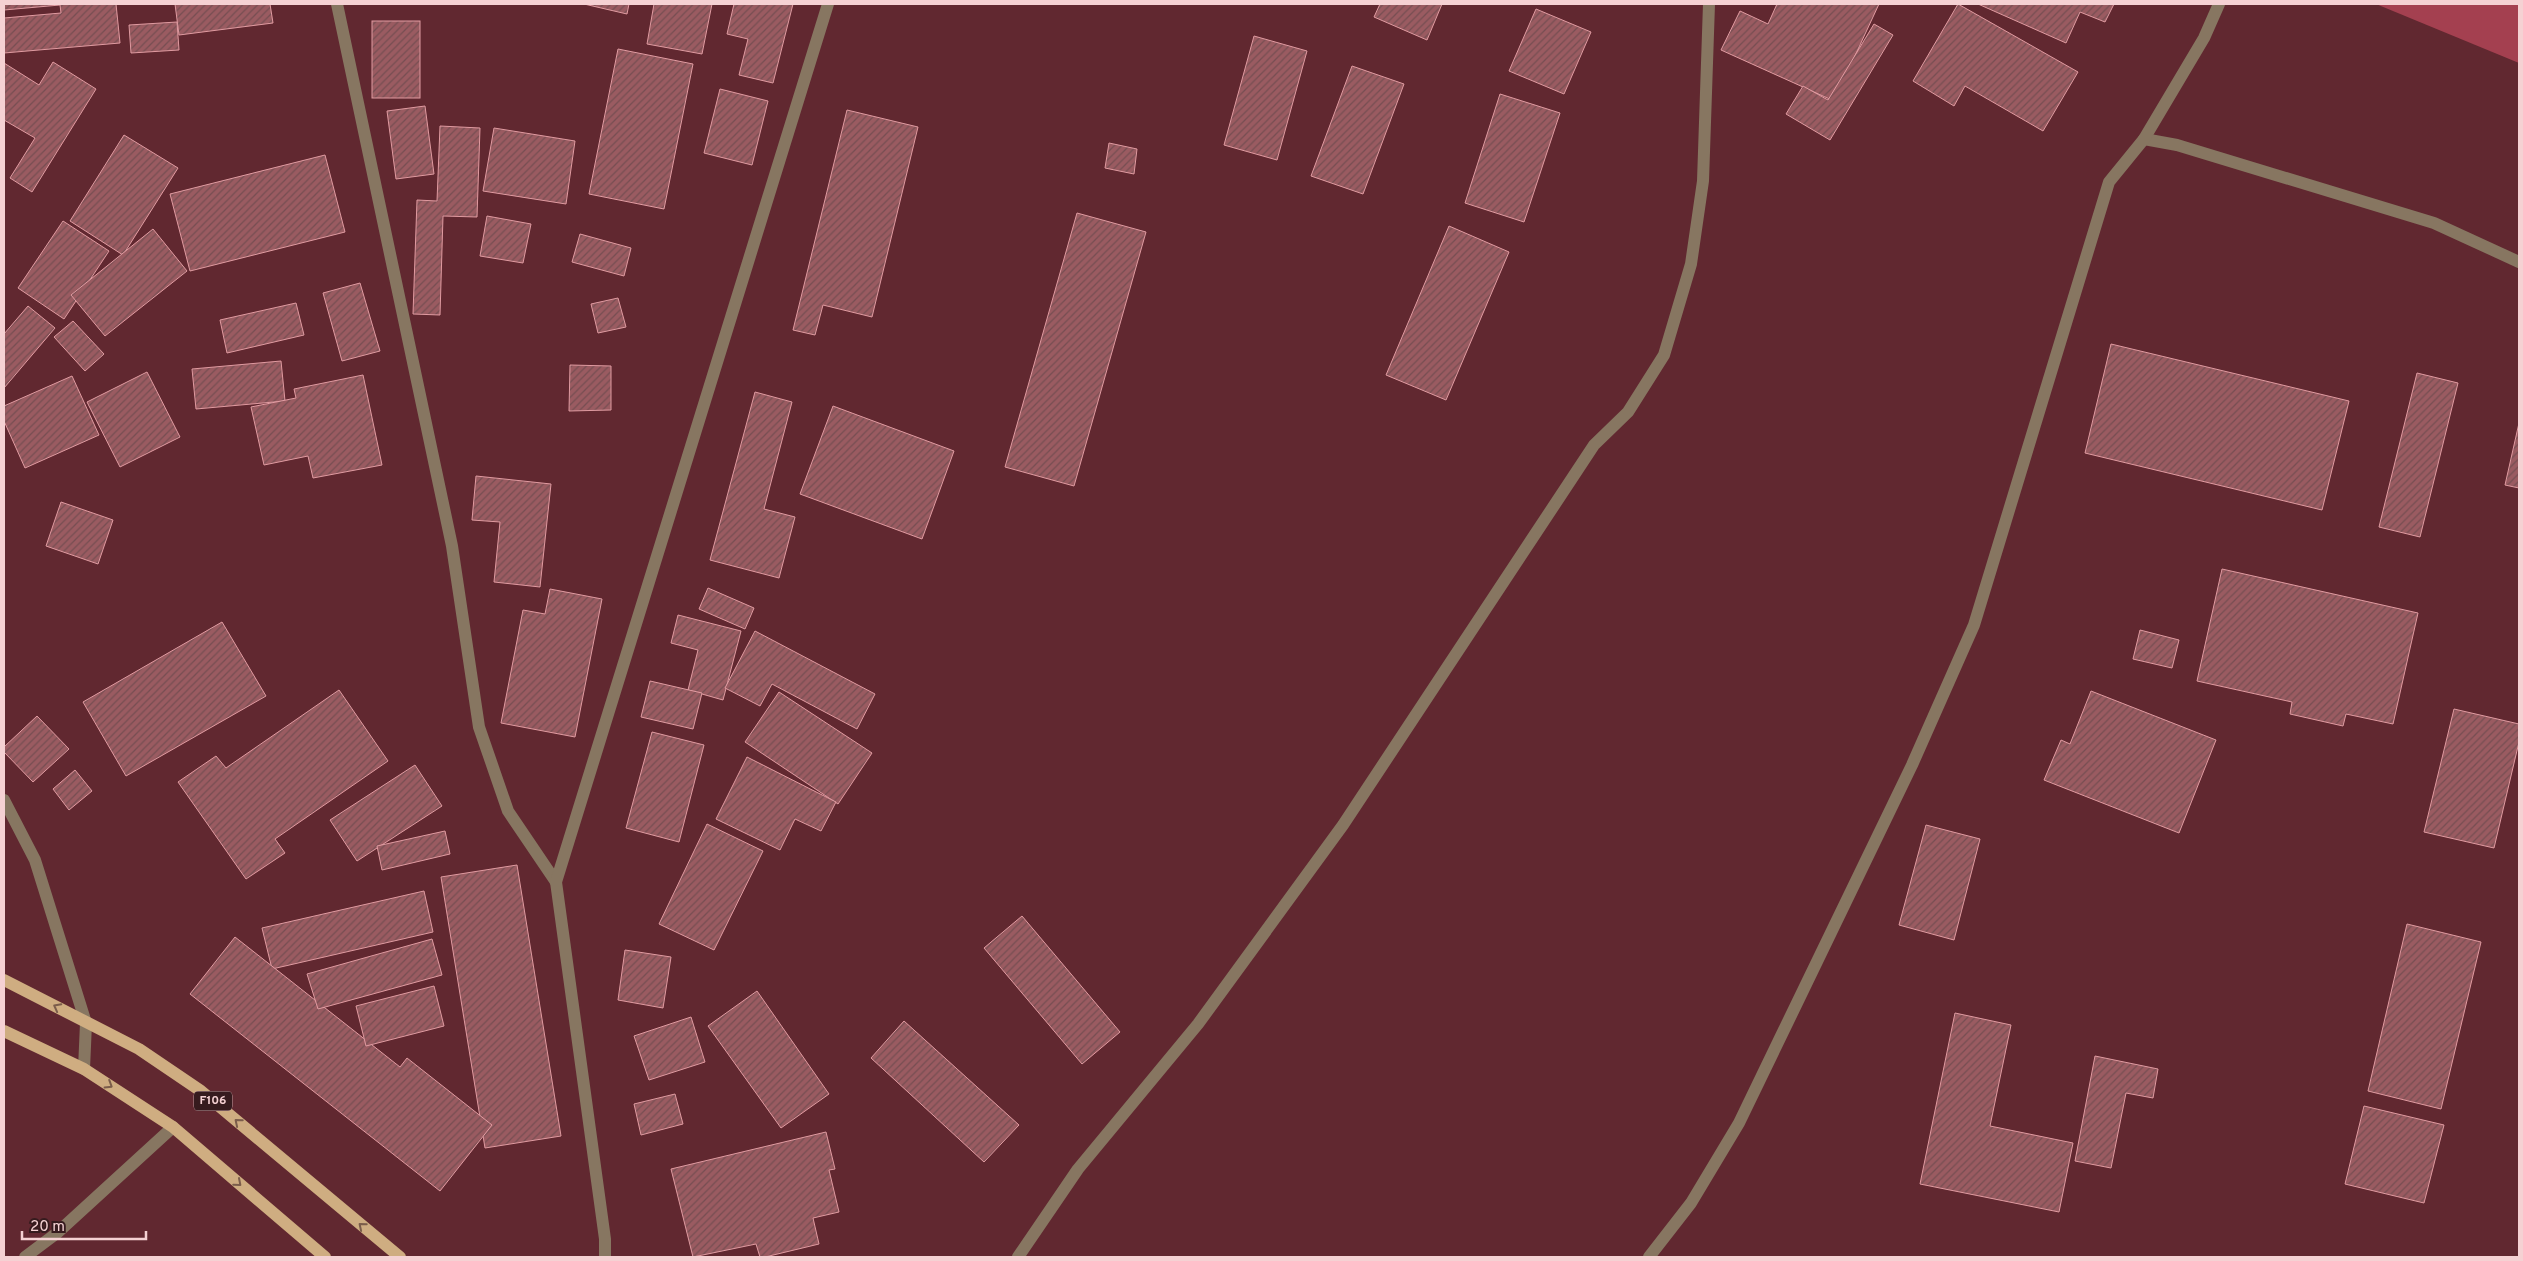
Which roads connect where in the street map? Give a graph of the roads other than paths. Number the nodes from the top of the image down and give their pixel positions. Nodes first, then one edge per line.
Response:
1 (337, 4) edge
2 (828, 4) edge
3 (1709, 4) edge
4 (2220, 4) edge
5 (2144, 139) junction
6 (2519, 262) edge
7 (4, 800) edge
8 (556, 882) junction
9 (4, 980) edge
10 (86, 1023) junction
11 (4, 1031) edge
12 (84, 1069) junction
13 (173, 1127) junction
14 (25, 1257) edge
15 (325, 1257) edge
16 (400, 1257) edge
17 (605, 1257) edge
18 (1018, 1257) edge
19 (1648, 1257) edge

1 - 8 street
2 - 8 street
3 - 18 street
4 - 5 street
5 - 6 street
5 - 19 street
7 - 10 street
8 - 17 street
10 -> 9 main road, F106
10 - 12 street
16 -> 10 main road, F106
11 - 12 main road
12 -> 13 main road
13 - 14 street
13 -> 15 main road

